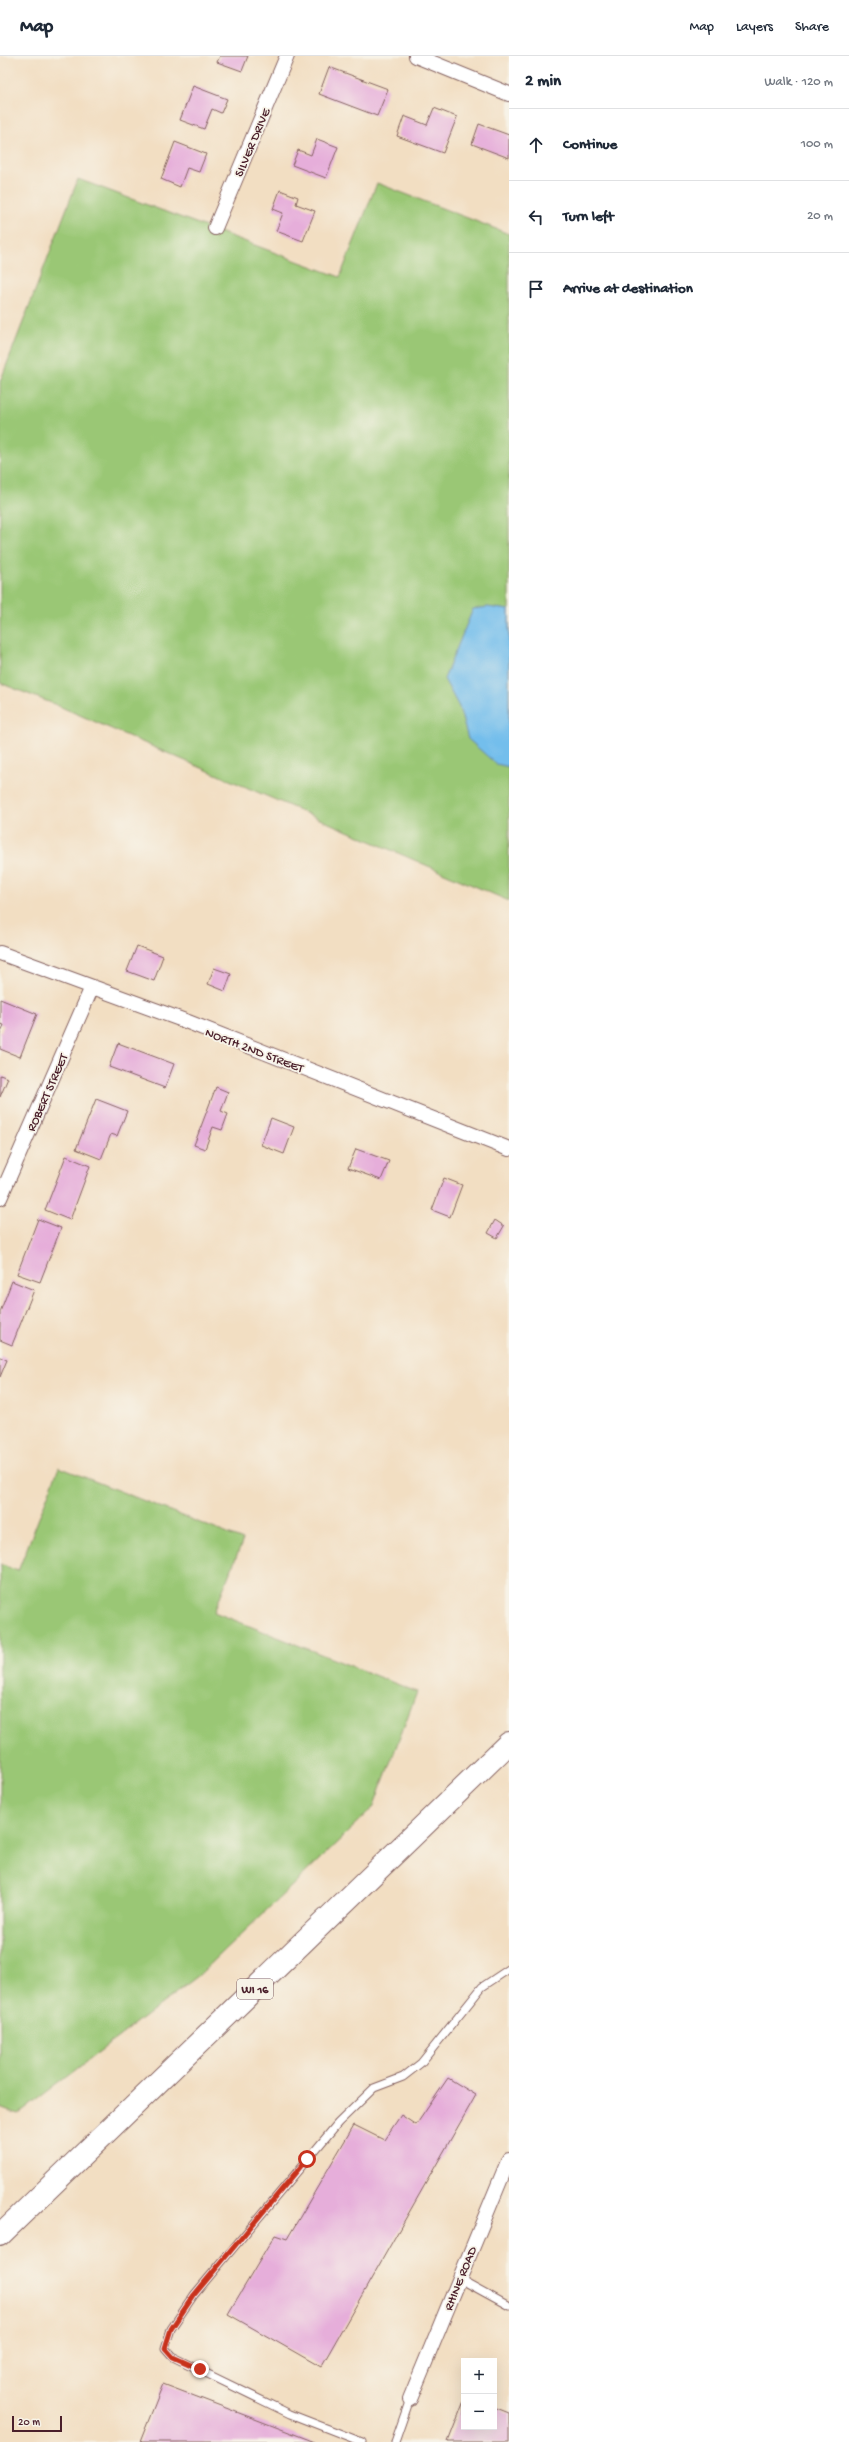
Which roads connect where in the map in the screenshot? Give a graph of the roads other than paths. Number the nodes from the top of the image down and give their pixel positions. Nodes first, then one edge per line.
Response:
1 (287, 56) edge
2 (416, 56) edge
3 (509, 94) edge
4 (215, 228) dead end
5 (0, 953) edge
6 (92, 987) junction
7 (509, 1149) edge
8 (0, 1198) edge
9 (509, 1743) edge
10 (509, 1969) edge
11 (509, 2159) edge
12 (0, 2235) edge
13 (458, 2278) junction
14 (509, 2306) edge
15 (410, 2399) joint
16 (362, 2442) edge
17 (395, 2442) edge

1 - 4 street, SILVER DRIVE
2 - 3 street
5 - 6 street, NORTH 2ND STREET
6 - 7 street, NORTH 2ND STREET
6 - 8 street, ROBERT STREET
9 - 12 highway, WI 16
10 - 16 lane
11 - 13 street, RHINE ROAD
13 - 14 lane
13 - 15 street, RHINE ROAD
15 - 17 lane

